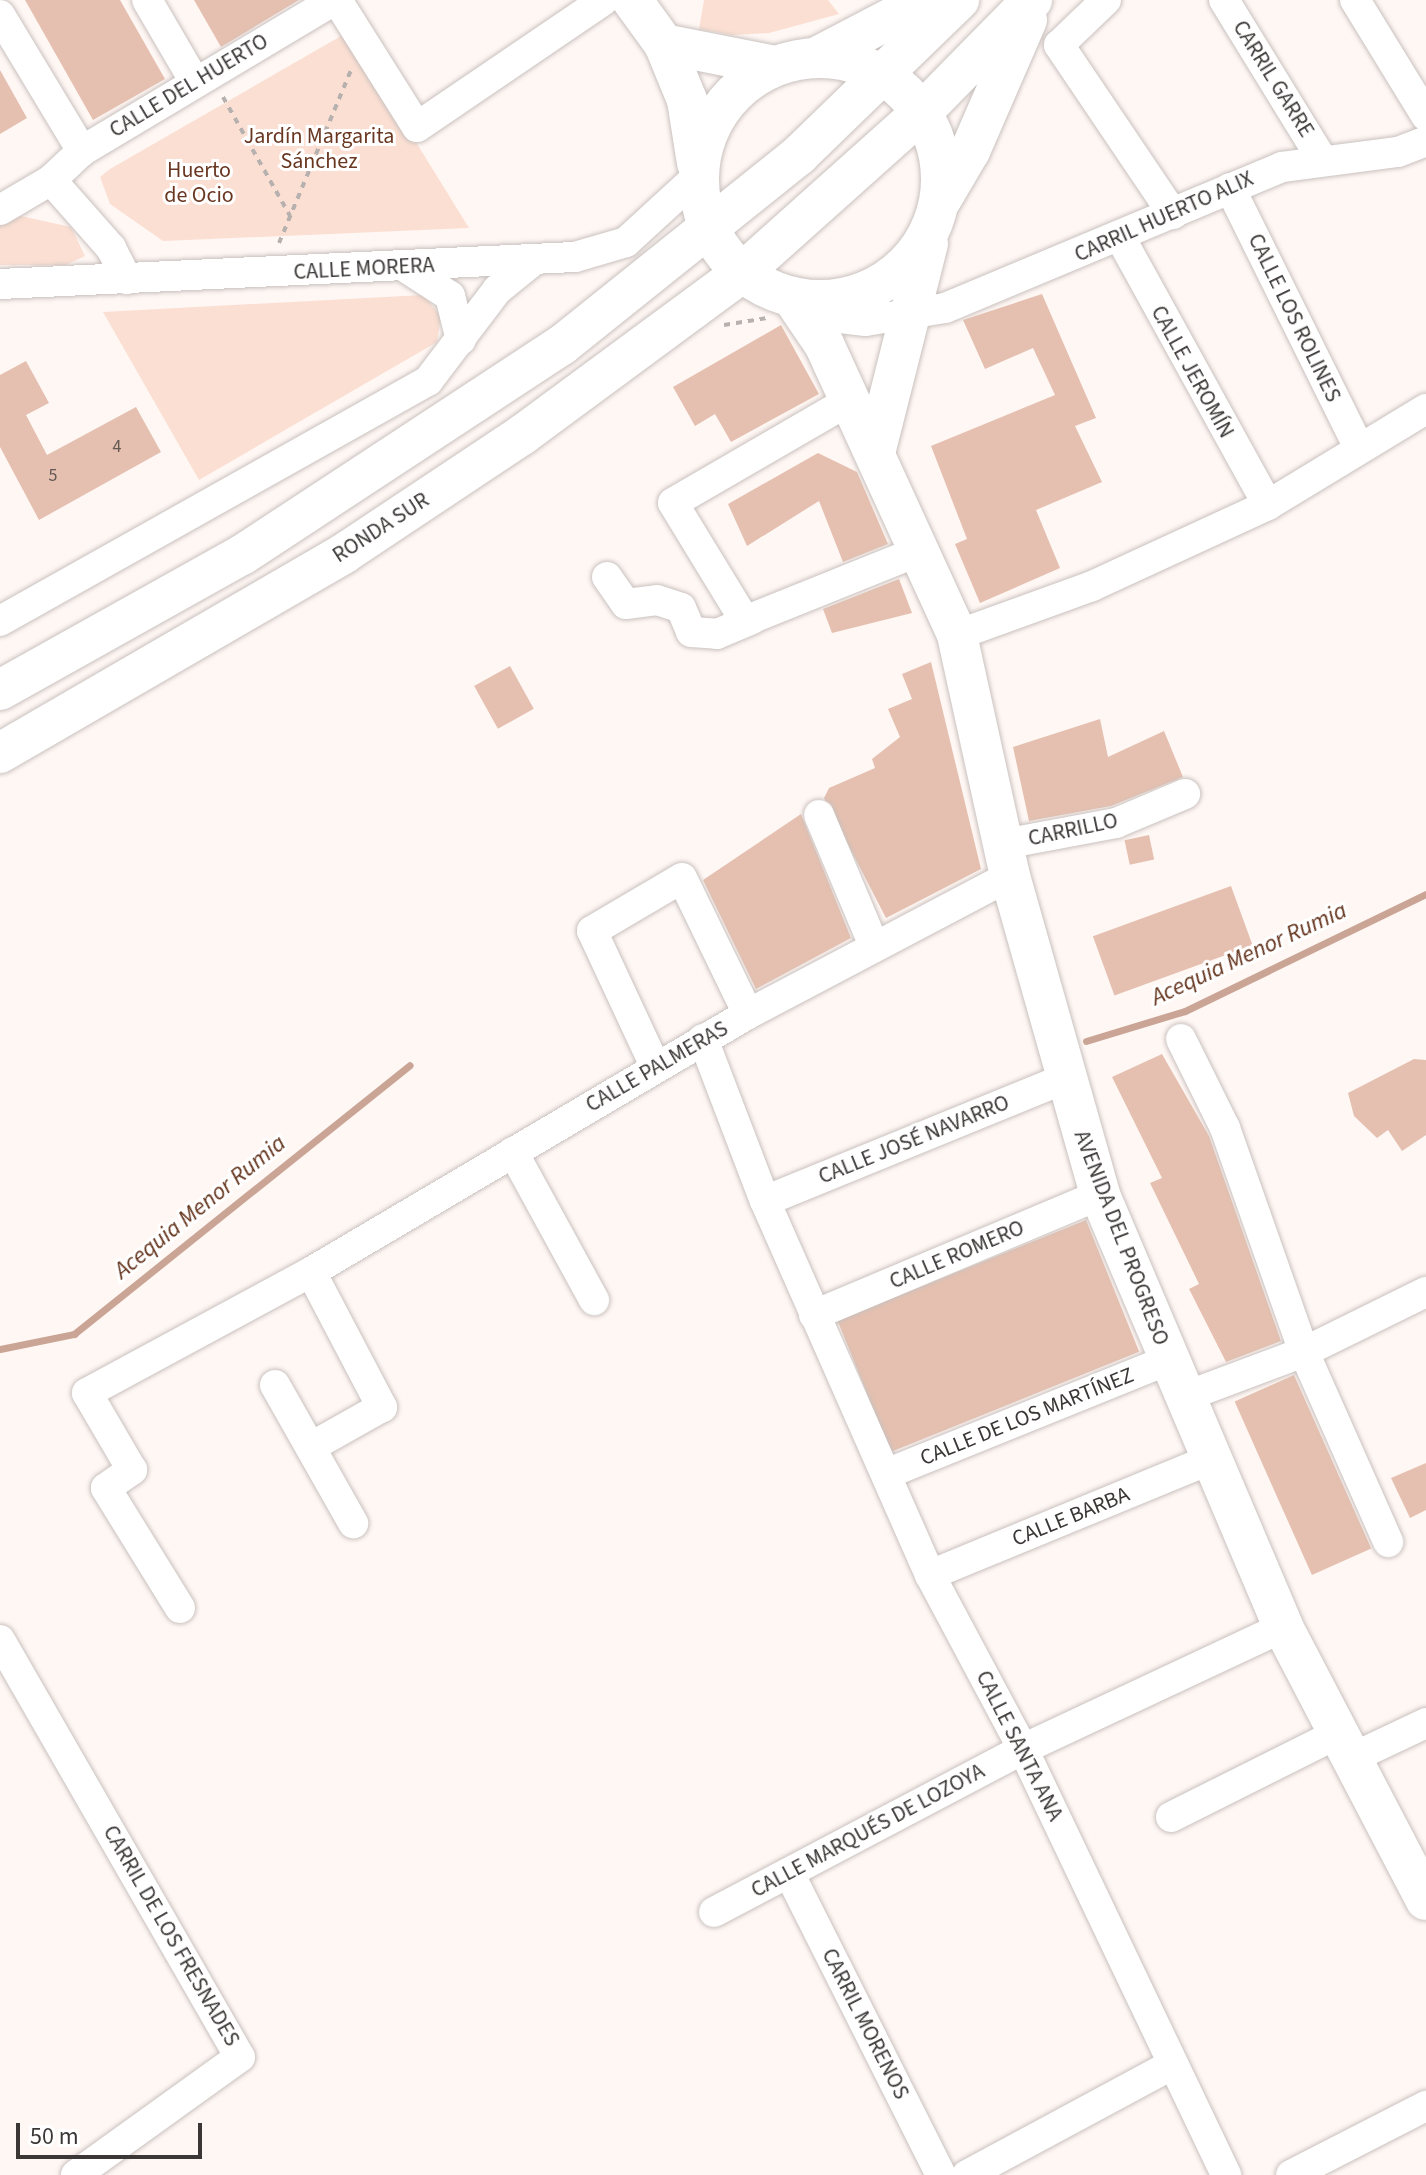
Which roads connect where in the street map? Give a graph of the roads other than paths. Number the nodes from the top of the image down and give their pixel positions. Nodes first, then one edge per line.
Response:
1 (147, 0) edge
2 (335, 0) edge
3 (604, 0) edge
4 (632, 0) edge
5 (926, 0) edge
6 (959, 0) edge
7 (1034, 0) edge
8 (1106, 0) edge
9 (1224, 0) edge
10 (1355, 0) edge
11 (0, 15) edge
12 (664, 44) junction
13 (817, 57) junction
14 (775, 66) junction
15 (886, 76) junction
16 (202, 78) junction
17 (922, 112) junction
18 (1426, 116) edge
19 (82, 151) junction
20 (1422, 152) edge
21 (1322, 159) junction
22 (699, 175) junction
23 (51, 180) junction
24 (1230, 188) junction
25 (0, 210) edge
26 (937, 212) junction
27 (1173, 214) junction
28 (656, 219) junction
29 (710, 230) junction
30 (1120, 237) junction
31 (534, 260) junction
32 (408, 269) junction
33 (743, 272) junction
34 (127, 279) junction
35 (5, 285) edge
36 (799, 305) junction
37 (906, 316) junction
38 (461, 340) junction
39 (847, 402) junction
40 (1426, 409) edge
41 (1359, 448) junction
42 (875, 453) junction
43 (1268, 505) junction
44 (922, 550) junction
45 (607, 577) dead end
46 (749, 620) junction
47 (0, 621) edge
48 (957, 635) junction
49 (0, 690) edge
50 (0, 753) edge
51 (1185, 794) dead end
52 (819, 815) dead end
53 (1007, 860) junction
54 (874, 946) junction
55 (748, 1014) junction
56 (703, 1039) junction
57 (1181, 1039) dead end
58 (655, 1066) junction
59 (1064, 1079) junction
60 (513, 1152) junction
61 (1100, 1195) junction
62 (765, 1201) junction
63 (311, 1272) junction
64 (1426, 1292) edge
65 (594, 1300) dead end
66 (814, 1315) junction
67 (1304, 1352) junction
68 (1168, 1360) junction
69 (275, 1385) dead end
70 (1184, 1397) junction
71 (311, 1447) junction
72 (1211, 1459) junction
73 (886, 1474) junction
74 (353, 1523) dead end
75 (1388, 1542) dead end
76 (930, 1575) junction
77 (180, 1608) dead end
78 (1283, 1627) junction
79 (0, 1640) edge
80 (1426, 1723) edge
81 (1345, 1746) junction
82 (1023, 1749) junction
83 (1171, 1817) dead end
84 (789, 1873) junction
85 (1426, 1900) edge
86 (714, 1912) dead end
87 (1173, 2064) junction
88 (1426, 2106) edge
89 (76, 2175) edge
90 (941, 2175) edge
91 (967, 2175) edge
92 (1226, 2175) edge
93 (1291, 2175) edge

1 - 16 street
2 - 3 street
2 - 16 street, CALLE DEL HUERTO
4 - 12 main road
5 - 13 main road
6 - 15 main road
7 - 17 main road, RONDA SUR
7 - 26 main road
8 - 27 street
9 - 21 street, CARRIL GARRE
10 - 18 street
11 - 19 street
12 - 14 main road
12 - 22 main road
13 - 14 main road
13 - 15 main road
14 - 22 main road
15 - 17 main road
15 - 29 main road
16 - 19 street, CALLE DEL HUERTO
17 - 26 main road
17 - 33 main road, RONDA SUR
19 - 23 street, CALLE DEL HUERTO
20 - 21 street, CARRIL HUERTO ALIX
21 - 24 street, CARRIL HUERTO ALIX
22 - 28 street, CALLE MORERA
22 - 29 main road
23 - 25 street, CALLE DEL HUERTO
23 - 34 street
24 - 27 street, CARRIL HUERTO ALIX
24 - 41 street, CALLE LOS ROLINES
26 - 36 main road
26 - 37 main road
27 - 30 street, CARRIL HUERTO ALIX
28 - 29 street
28 - 31 street, CALLE MORERA
29 - 33 main road
29 - 49 main road
30 - 37 street, CARRIL HUERTO ALIX
30 - 43 street, CALLE JEROMÍN
31 - 32 street, CALLE MORERA
31 - 38 street
32 - 34 street, CALLE MORERA
32 - 38 street
33 - 36 main road
33 - 50 main road, RONDA SUR
34 - 35 street, CALLE MORERA
36 - 37 street, CARRIL HUERTO ALIX
36 - 39 main road, AVENIDA DEL PROGRESO
37 - 42 main road
38 - 47 street
39 - 42 main road, AVENIDA DEL PROGRESO
39 - 46 street
40 - 41 street
41 - 43 street
42 - 44 main road, AVENIDA DEL PROGRESO
43 - 48 street
44 - 46 street
44 - 48 main road, AVENIDA DEL PROGRESO
45 - 46 street
48 - 53 main road, AVENIDA DEL PROGRESO
51 - 53 street, CARRILLO
52 - 54 street
53 - 54 street, CALLE PALMERAS
53 - 59 main road, AVENIDA DEL PROGRESO
54 - 55 street, CALLE PALMERAS
55 - 56 street, CALLE PALMERAS
55 - 58 street
56 - 58 street, CALLE PALMERAS
56 - 62 street, CALLE SANTA ANA
57 - 67 street
58 - 60 street, CALLE PALMERAS
59 - 61 main road, AVENIDA DEL PROGRESO
59 - 62 street, CALLE JOSÉ NAVARRO
60 - 63 street, CALLE PALMERAS
60 - 65 street
61 - 66 street, CALLE ROMERO
61 - 68 main road, AVENIDA DEL PROGRESO
62 - 66 street, CALLE SANTA ANA
63 - 71 street
63 - 77 street, CALLE PALMERAS
64 - 67 street
66 - 73 street, CALLE SANTA ANA
67 - 70 street
67 - 75 street
68 - 70 main road, AVENIDA DEL PROGRESO
68 - 73 street, CALLE DE LOS MARTÍNEZ
69 - 71 street
70 - 72 main road, AVENIDA DEL PROGRESO
71 - 74 street
72 - 76 street, CALLE BARBA
72 - 78 main road, AVENIDA DEL PROGRESO
73 - 76 street, CALLE SANTA ANA
76 - 82 street, CALLE SANTA ANA
78 - 81 main road, AVENIDA DEL PROGRESO
78 - 82 street, CALLE MARQUÉS DE LOZOYA
79 - 89 street, CARRIL DE LOS FRESNADES
80 - 81 street
81 - 83 street
81 - 85 main road, AVENIDA DEL PROGRESO
82 - 84 street, CALLE MARQUÉS DE LOZOYA
82 - 87 street, CALLE SANTA ANA
84 - 86 street, CALLE MARQUÉS DE LOZOYA
84 - 90 street, CARRIL MORENOS
87 - 91 street
87 - 92 street, CALLE SANTA ANA
88 - 93 street

